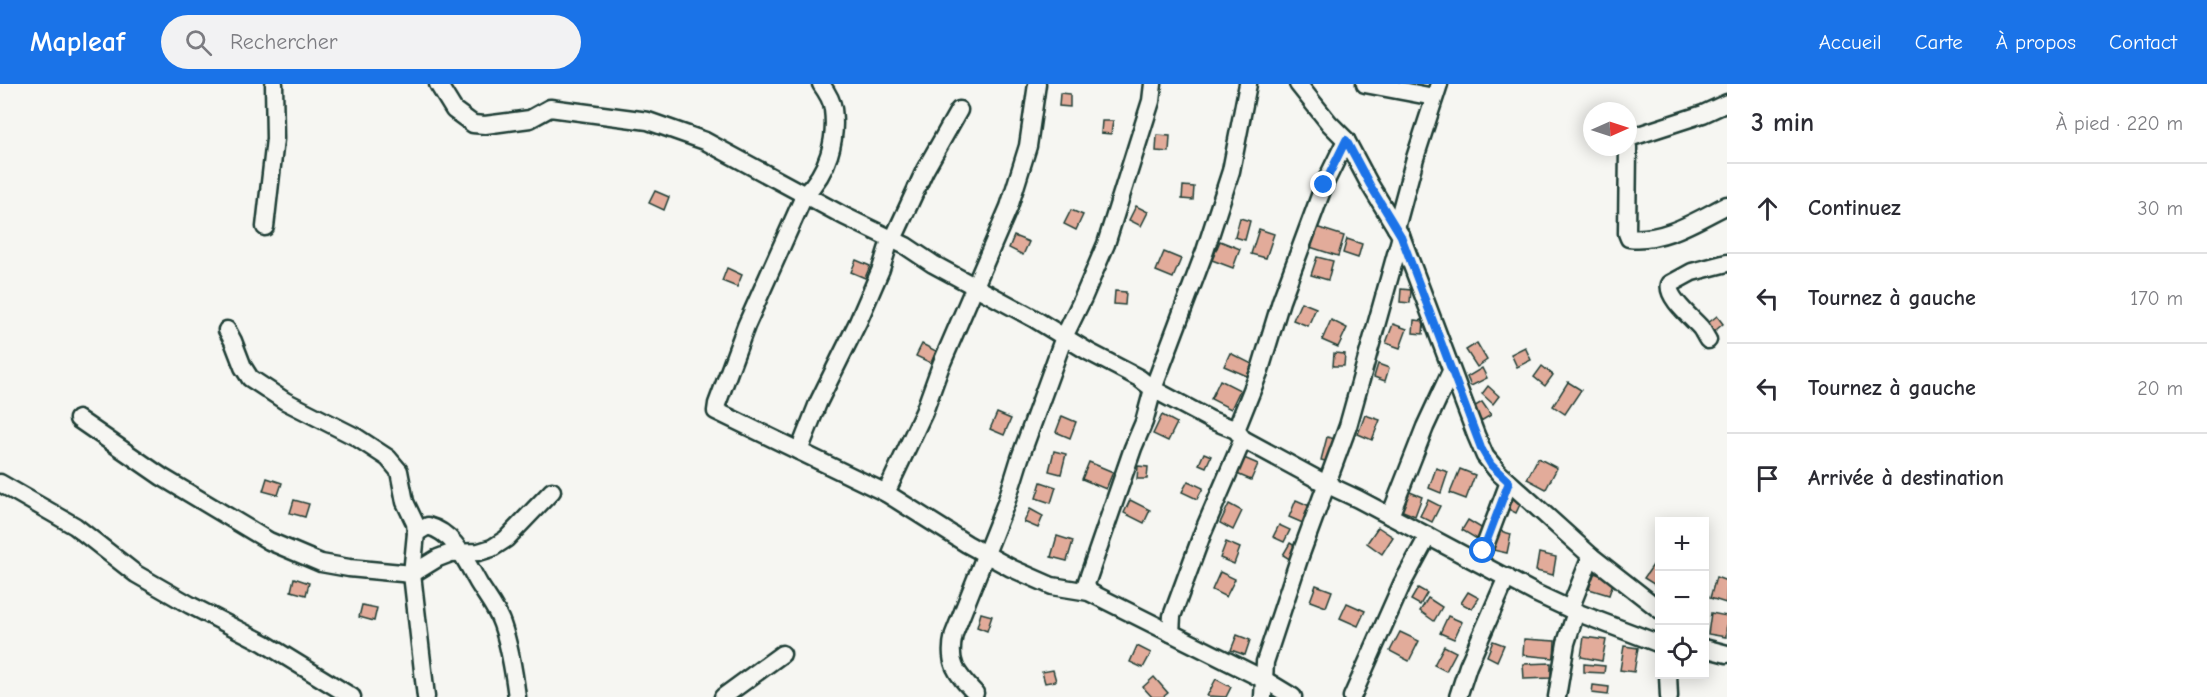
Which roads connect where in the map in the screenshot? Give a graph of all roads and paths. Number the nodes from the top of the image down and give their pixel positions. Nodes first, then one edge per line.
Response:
1 (274, 84) edge
2 (438, 84) edge
3 (821, 84) edge
4 (1037, 84) edge
5 (1154, 84) edge
6 (1248, 84) edge
7 (1298, 84) edge
8 (1365, 84) edge
9 (1436, 90) edge
10 (1727, 103) edge
11 (959, 110) dead end
12 (1637, 135) edge
13 (1346, 140) junction
14 (1628, 156) edge
15 (805, 194) junction
16 (1727, 205) edge
17 (265, 226) dead end
18 (1399, 232) junction
19 (890, 240) junction
20 (1727, 263) edge
21 (975, 286) junction
22 (227, 330) dead end
23 (1064, 337) junction
24 (1708, 340) dead end
25 (1451, 371) junction
26 (1153, 389) junction
27 (78, 419) dead end
28 (1240, 435) junction
29 (799, 451) junction
30 (1509, 482) junction
31 (0, 483) edge
32 (1328, 485) junction
33 (552, 491) dead end
34 (886, 494) junction
35 (1390, 516) junction
36 (416, 533) junction
37 (1428, 536) junction
38 (462, 553) junction
39 (985, 554) junction
40 (1591, 556) junction
41 (1478, 561) junction
42 (412, 574) junction
43 (1507, 578) junction
44 (1089, 592) junction
45 (1655, 607) edge
46 (1573, 610) junction
47 (1171, 633) junction
48 (1655, 642) edge
49 (1709, 649) edge
50 (782, 654) dead end
51 (1727, 654) edge
52 (1668, 679) edge
53 (1265, 680) junction
54 (975, 693) dead end
55 (352, 697) edge
56 (426, 697) edge
57 (517, 697) edge
58 (723, 697) edge
59 (1263, 697) edge
60 (1293, 697) edge
61 (1352, 697) edge
62 (1458, 697) edge
63 (1557, 697) edge
64 (1669, 697) edge

1 - 17 street
2 - 15 street
3 - 15 street
4 - 21 street
5 - 23 street
6 - 26 street
7 - 13 street
8 - 9 street
9 - 18 street
10 - 12 street
11 - 19 street
13 - 18 street
13 - 28 street
14 - 16 street
15 - 19 street
15 - 29 street
18 - 25 street
18 - 32 street
19 - 21 street
19 - 29 street
20 - 24 street
21 - 23 street
21 - 34 street
22 - 36 street
23 - 26 street
23 - 39 street
25 - 30 street
25 - 35 street
26 - 28 street
26 - 44 street
27 - 42 street
28 - 32 street
28 - 47 street
29 - 34 street
30 - 40 street
30 - 41 street
31 - 55 street
32 - 35 street
32 - 53 street
33 - 38 street
34 - 39 street
35 - 37 street
36 - 38 street
36 - 42 street
37 - 41 street
37 - 61 street
38 - 42 street
38 - 57 street
39 - 44 street
39 - 54 street
40 - 45 street
40 - 46 street
41 - 43 street
42 - 56 street
43 - 46 street
43 - 62 street
44 - 47 street
46 - 48 street
46 - 63 street
47 - 53 street
49 - 51 street
50 - 58 street
52 - 64 street
53 - 59 street
53 - 60 street

